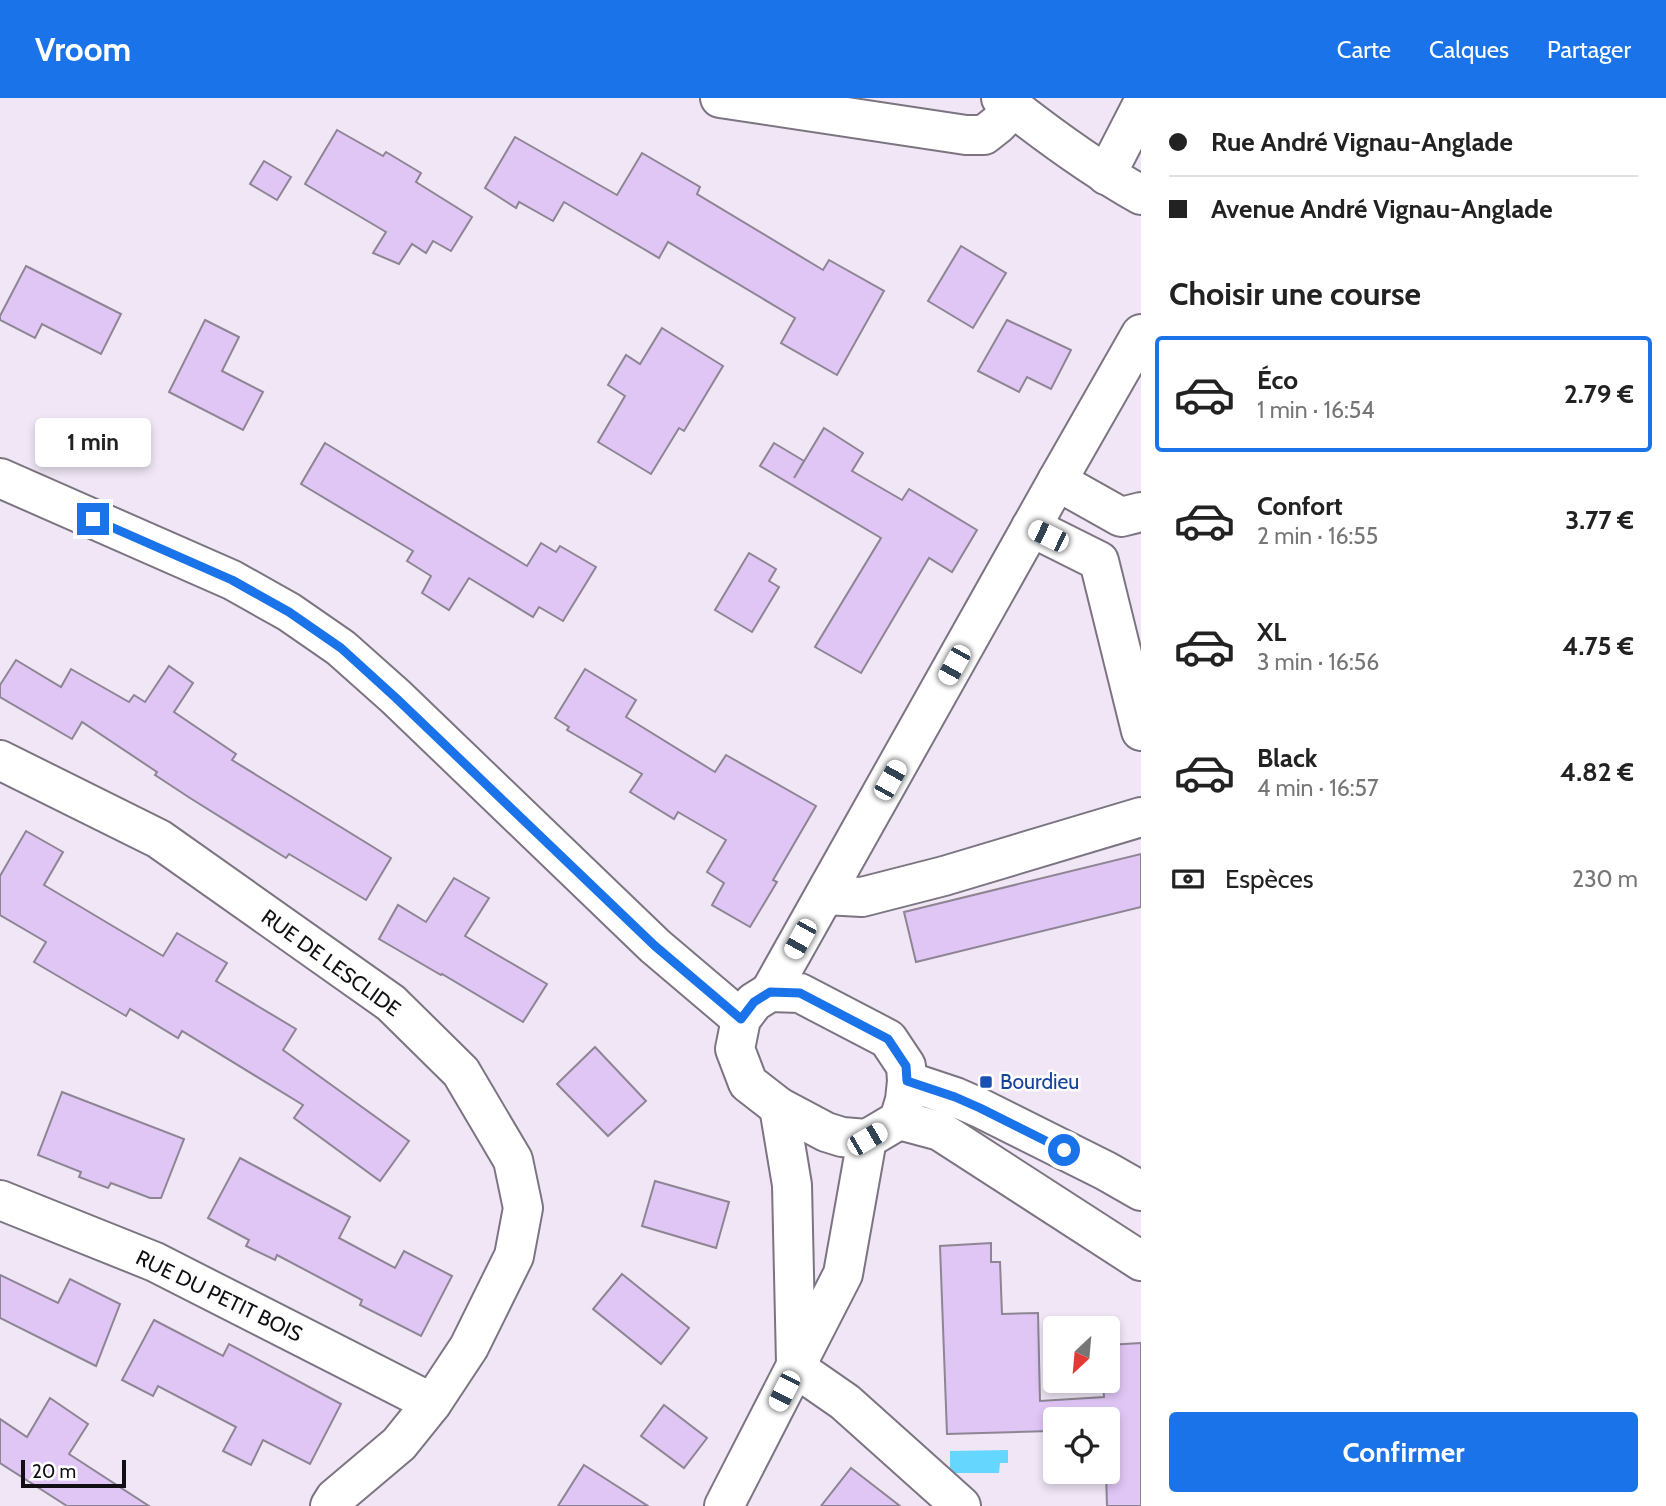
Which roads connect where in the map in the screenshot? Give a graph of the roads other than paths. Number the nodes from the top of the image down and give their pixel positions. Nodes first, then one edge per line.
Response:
1 (720, 98) edge
2 (1007, 103) edge
3 (1141, 107) edge
4 (1106, 175) junction
5 (1141, 195) edge
6 (1141, 334) edge
7 (0, 478) edge
8 (1057, 481) junction
9 (1131, 514) edge
10 (1031, 527) junction
11 (1099, 561) junction
12 (1141, 731) edge
13 (0, 760) edge
14 (1141, 817) edge
15 (825, 895) junction
16 (770, 992) junction
17 (741, 1019) junction
18 (907, 1081) junction
19 (779, 1107) junction
20 (883, 1130) junction
21 (1141, 1191) edge
22 (0, 1200) edge
23 (1141, 1261) edge
24 (796, 1368) junction
25 (432, 1404) junction
26 (330, 1506) edge
27 (724, 1506) edge
28 (961, 1506) edge

1 - 2 street
2 - 4 street
3 - 4 street
4 - 5 street
6 - 8 street
7 - 17 street
8 - 9 street
8 - 10 street
9 - 11 street
10 - 11 street
10 - 15 street
11 - 12 street
13 - 25 street, RUE DE LESCLIDE
14 - 15 street
15 - 16 street
16 - 17 street
16 - 18 street
17 - 19 street
18 - 20 street
18 - 21 street
19 - 20 street
19 - 24 street
20 - 23 street
20 - 24 street
22 - 25 street, RUE DU PETIT BOIS
24 - 27 street
24 - 28 street
25 - 26 street, RUE DE LESCLIDE

